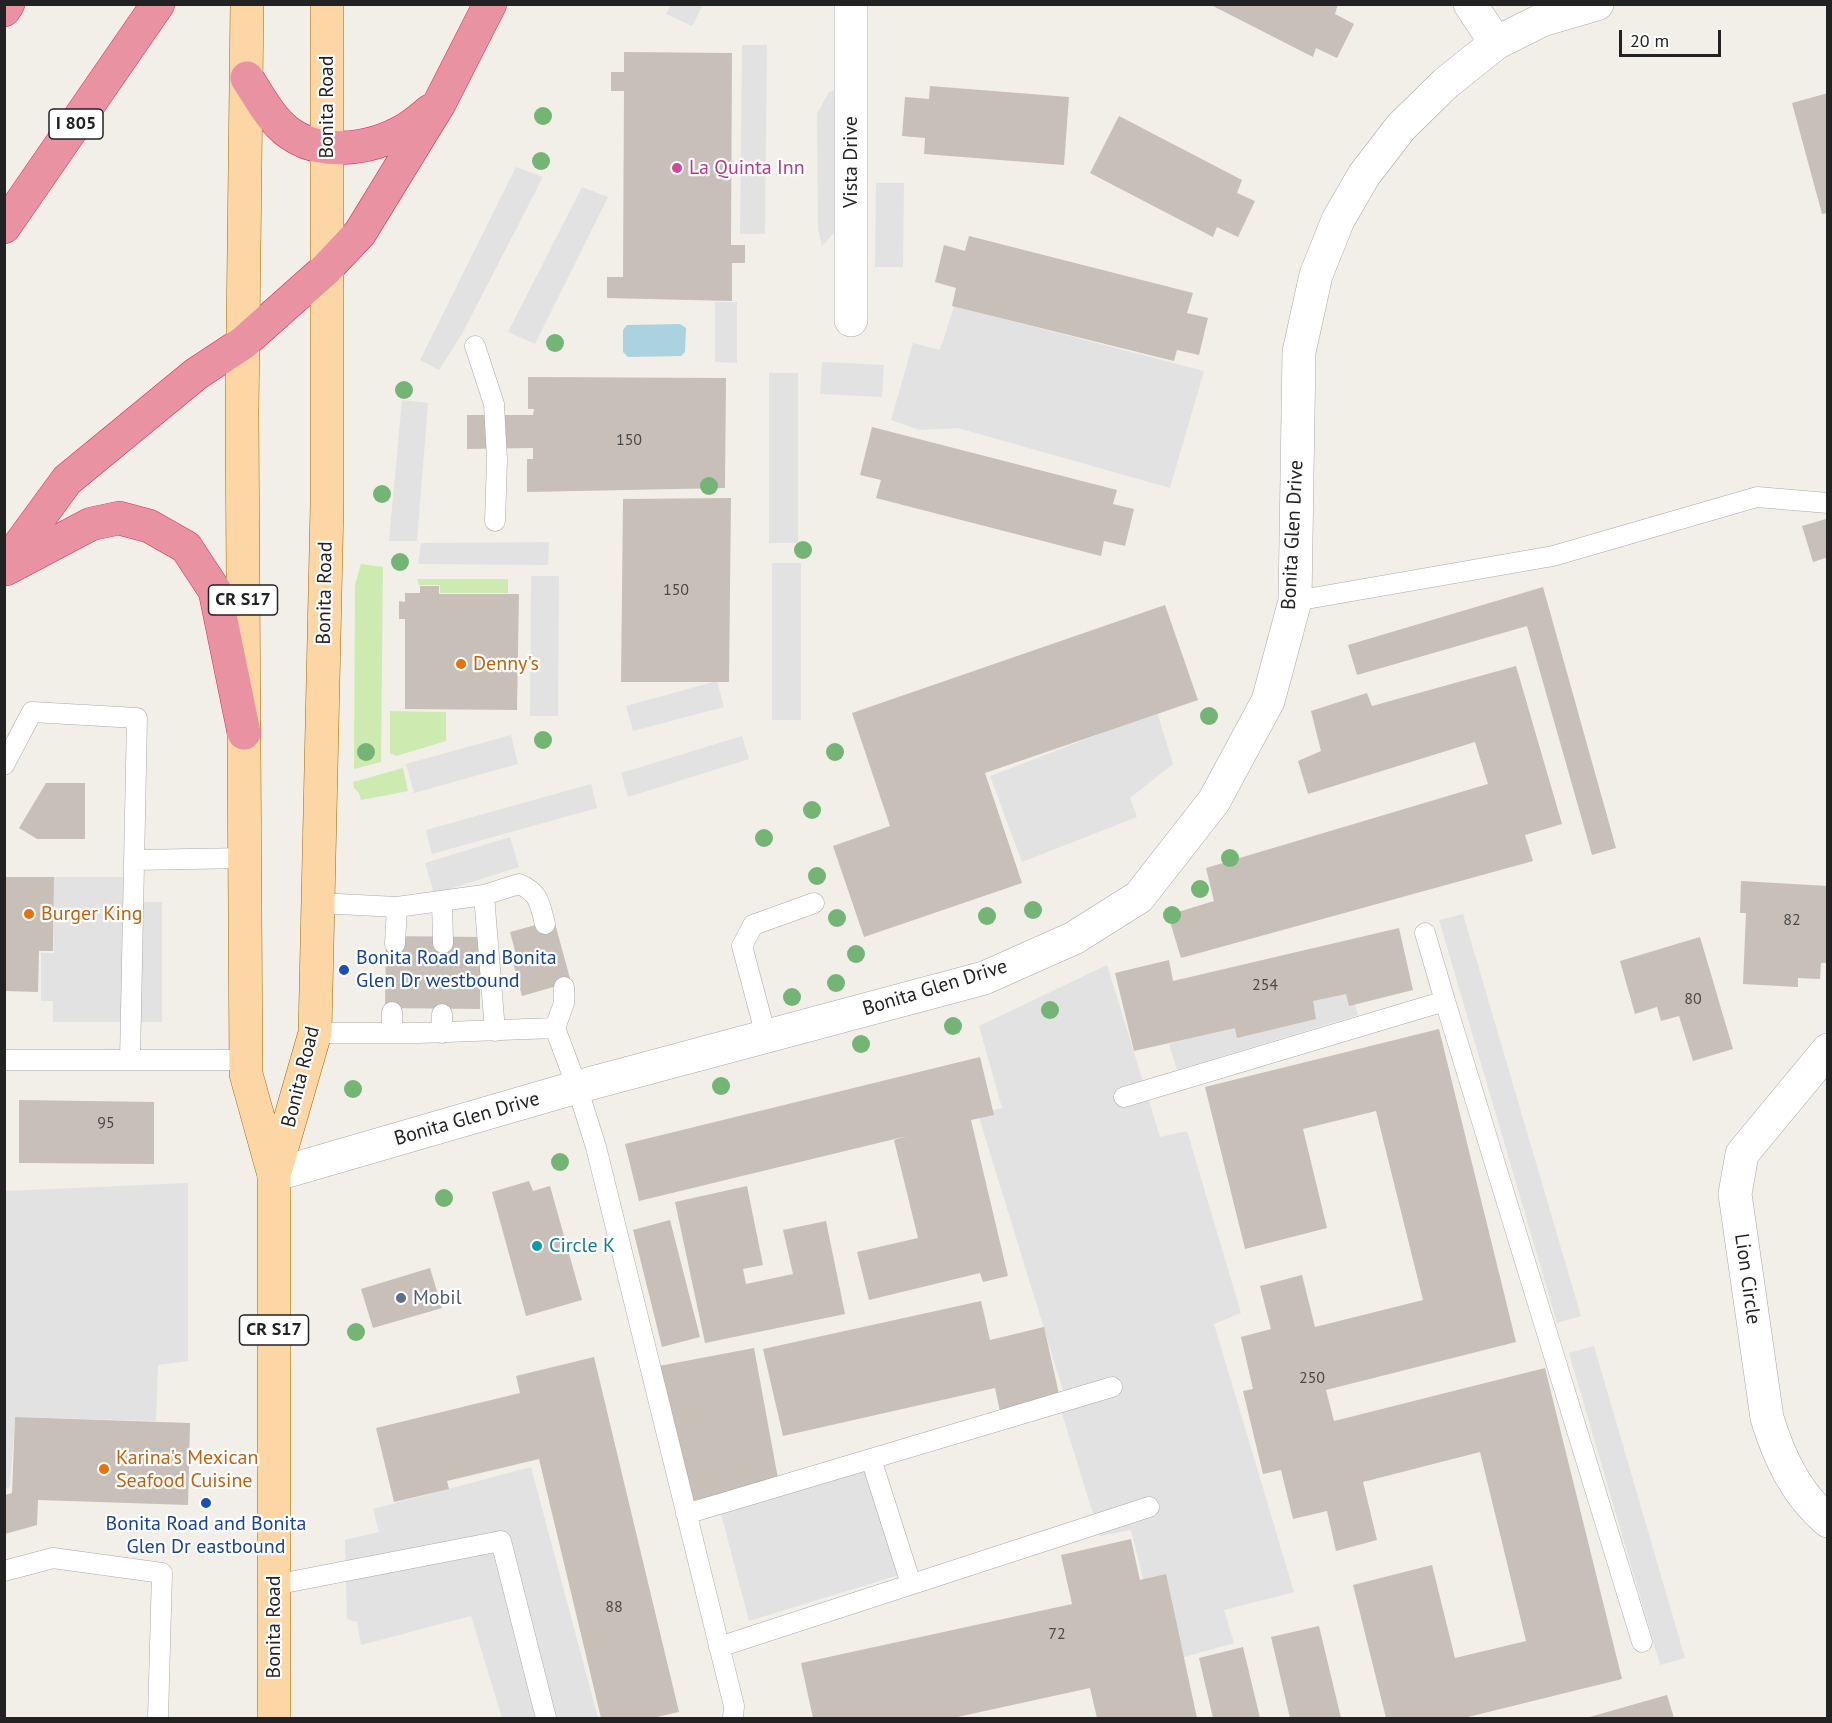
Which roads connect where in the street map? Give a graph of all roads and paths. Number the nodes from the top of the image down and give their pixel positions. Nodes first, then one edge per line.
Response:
1 (8, 4) edge
2 (247, 4) edge
3 (327, 4) edge
4 (490, 4) edge
5 (851, 4) edge
6 (1470, 4) edge
7 (1597, 4) edge
8 (4, 10) edge
9 (153, 13) edge
10 (1496, 43) junction
11 (247, 78) junction
12 (439, 105) junction
13 (326, 149) junction
14 (4, 227) edge
15 (326, 269) junction
16 (851, 320) dead end
17 (243, 343) junction
18 (475, 346) dead end
19 (1827, 503) edge
20 (495, 521) dead end
21 (4, 568) edge
22 (1295, 601) junction
23 (244, 733) junction
24 (4, 765) edge
25 (245, 858) junction
26 (135, 860) junction
27 (484, 895) junction
28 (442, 901) junction
29 (318, 903) junction
30 (814, 903) dead end
31 (397, 907) junction
32 (545, 924) dead end
33 (1425, 933) dead end
34 (443, 943) dead end
35 (395, 944) dead end
36 (564, 987) dead end
37 (1445, 1001) junction
38 (392, 1012) dead end
39 (555, 1028) junction
40 (495, 1031) junction
41 (315, 1033) junction
42 (392, 1033) junction
43 (766, 1036) junction
44 (1827, 1050) edge
45 (4, 1060) edge
46 (130, 1060) junction
47 (246, 1060) junction
48 (577, 1087) junction
49 (1124, 1097) dead end
50 (274, 1175) junction
51 (1112, 1387) dead end
52 (871, 1459) junction
53 (1149, 1507) dead end
54 (686, 1514) junction
55 (1827, 1521) edge
56 (4, 1571) edge
57 (911, 1584) junction
58 (274, 1585) junction
59 (1642, 1642) dead end
60 (719, 1647) junction
61 (158, 1719) edge
62 (274, 1719) edge
63 (546, 1719) edge
64 (733, 1719) edge

1 - 8 highway
2 - 11 main road, Bonita Road / CR S17
3 - 13 main road, Bonita Road / CR S17
4 - 12 highway
5 - 16 street, Vista Drive
6 - 10 street
7 - 10 street
9 - 14 highway, I 805
10 - 22 street, Bonita Glen Drive
11 - 13 highway
11 - 17 main road, Bonita Road / CR S17
12 - 13 highway
12 - 15 highway
13 - 15 main road, Bonita Road / CR S17
15 - 17 highway
15 - 29 main road, Bonita Road / CR S17
17 - 21 highway
17 - 23 main road, Bonita Road / CR S17
18 - 20 lane
19 - 22 lane
21 - 23 highway
22 - 43 street, Bonita Glen Drive
23 - 25 main road, Bonita Road / CR S17
24 - 26 lane
25 - 26 lane
25 - 47 main road, Bonita Road / CR S17
26 - 46 lane
27 - 28 lane
27 - 32 lane
27 - 40 lane
28 - 31 lane
28 - 34 lane
29 - 31 lane
29 - 41 main road, Bonita Road / CR S17
30 - 43 lane
31 - 35 lane
33 - 37 lane
36 - 39 lane
37 - 49 lane
37 - 59 lane
38 - 42 lane
39 - 40 lane
39 - 48 lane
40 - 42 lane
41 - 42 lane
41 - 50 main road, Bonita Road / CR S17
43 - 48 street, Bonita Glen Drive
44 - 55 street, Lion Circle
45 - 46 lane
46 - 47 lane
47 - 50 main road, Bonita Road / CR S17
48 - 50 street, Bonita Glen Drive
48 - 54 lane
50 - 58 main road, Bonita Road / CR S17
51 - 52 lane
52 - 54 lane
52 - 57 lane
53 - 57 lane
54 - 60 lane
56 - 61 lane
57 - 60 lane
58 - 62 main road, Bonita Road / CR S17
58 - 63 lane
60 - 64 lane

